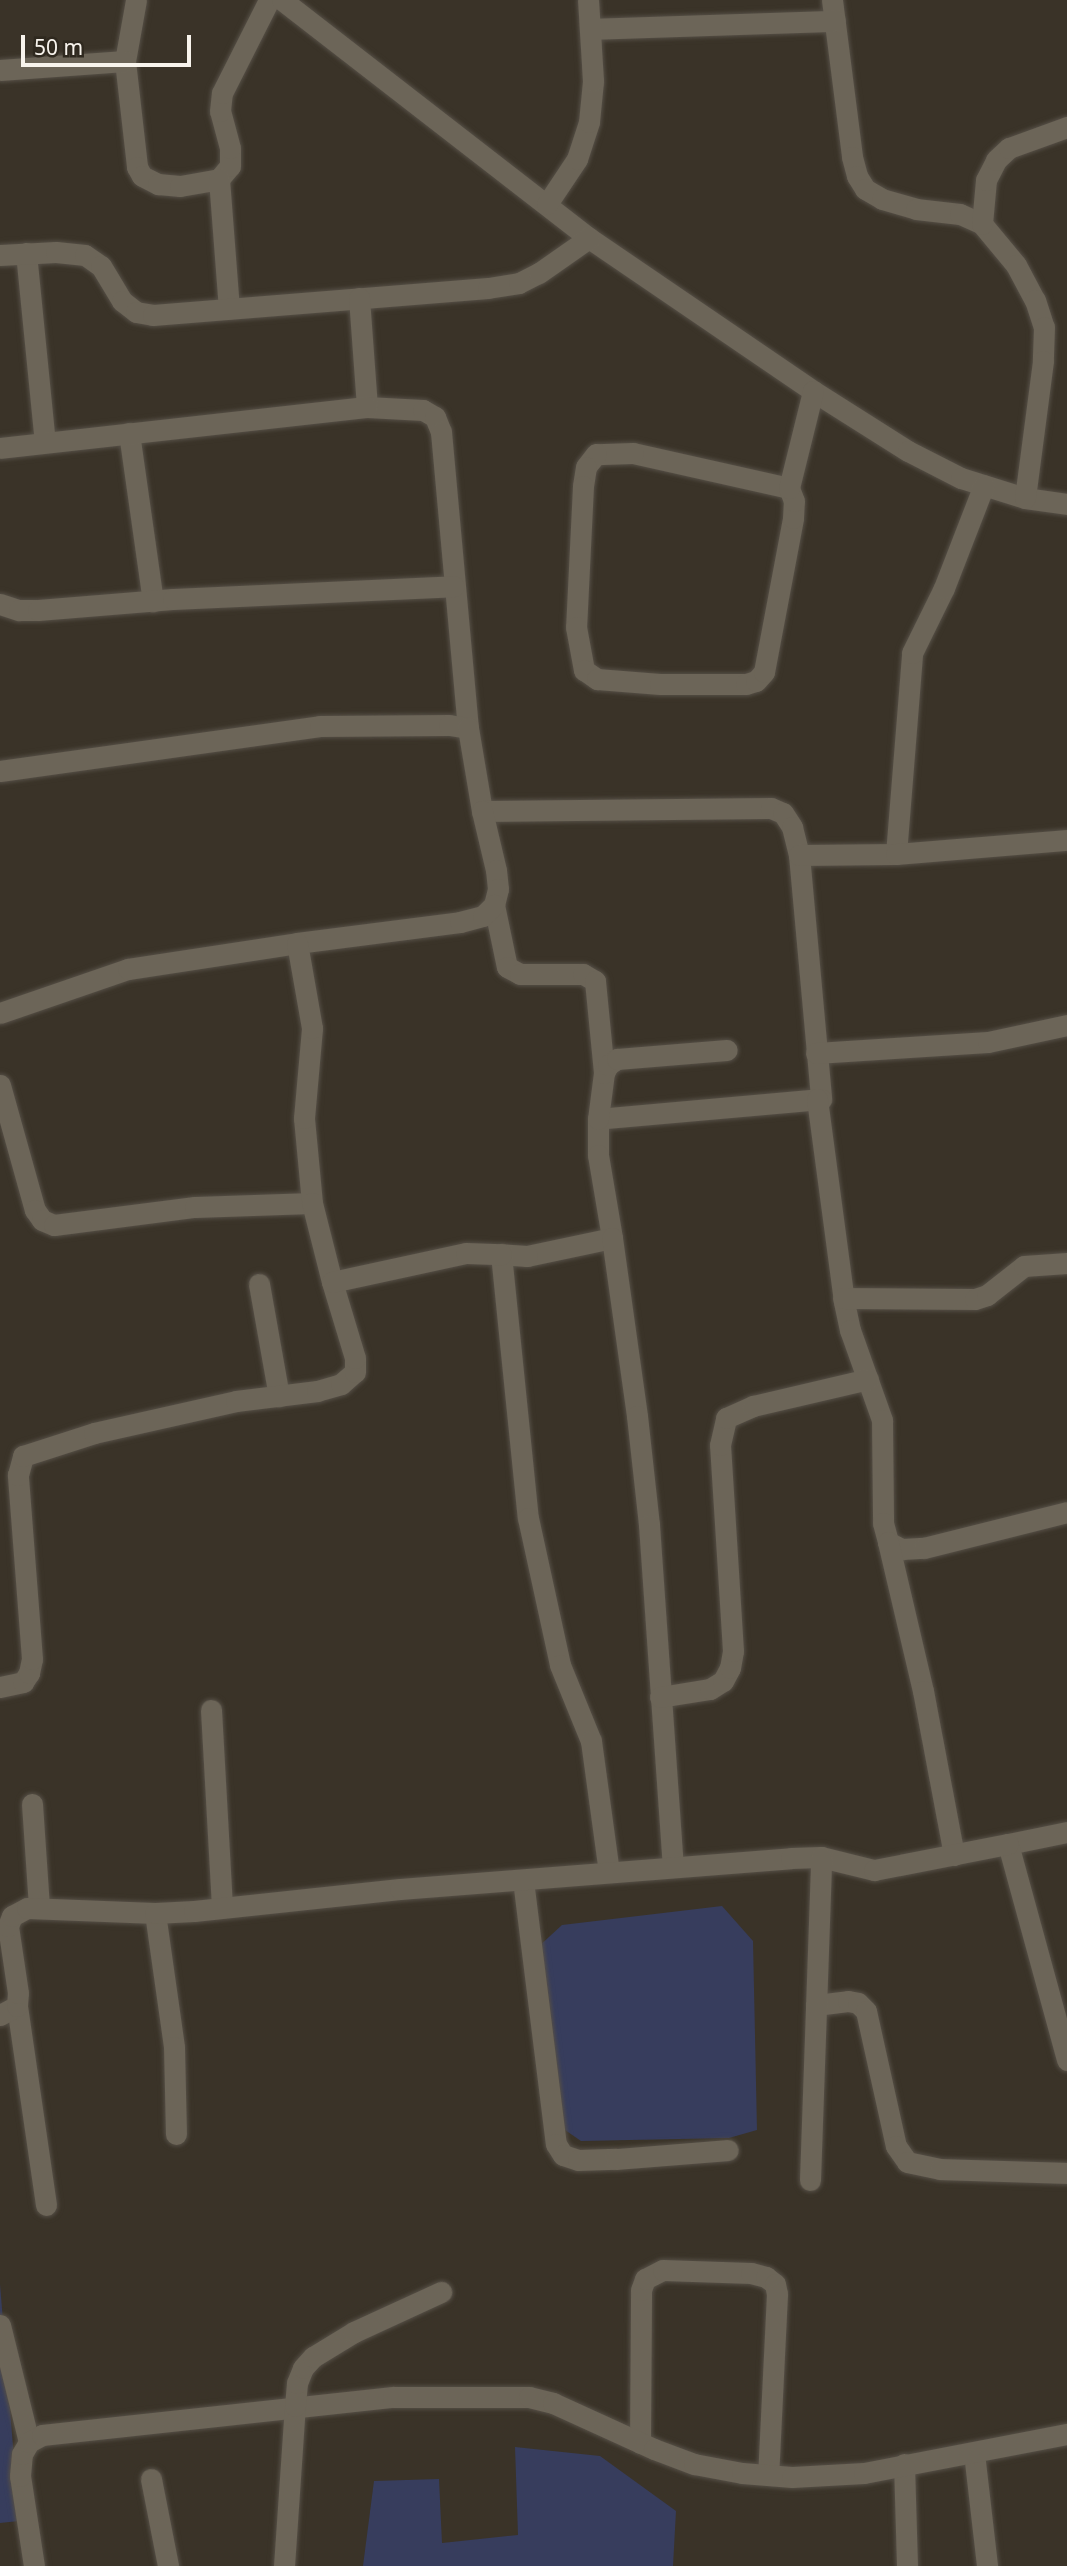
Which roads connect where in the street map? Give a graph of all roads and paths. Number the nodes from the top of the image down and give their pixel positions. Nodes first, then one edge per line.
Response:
1 (136, 0) edge
2 (269, 0) edge
3 (282, 0) edge
4 (588, 0) edge
5 (833, 10) edge
6 (591, 29) junction
7 (125, 61) junction
8 (0, 70) edge
9 (1067, 127) edge
10 (219, 179) junction
11 (547, 204) junction
12 (982, 223) junction
13 (589, 238) junction
14 (26, 253) junction
15 (0, 255) edge
16 (359, 298) junction
17 (229, 309) junction
18 (813, 391) junction
19 (367, 407) junction
20 (129, 433) junction
21 (45, 442) junction
22 (0, 448) edge
23 (984, 485) junction
24 (789, 488) junction
25 (1025, 498) junction
26 (1067, 504) edge
27 (454, 586) junction
28 (152, 601) junction
29 (0, 604) edge
30 (468, 728) junction
31 (0, 771) edge
32 (482, 811) junction
33 (1067, 840) edge
34 (896, 854) junction
35 (799, 855) junction
36 (494, 905) junction
37 (297, 943) junction
38 (0, 1013) edge
39 (1067, 1025) edge
40 (727, 1050) dead end
41 (816, 1053) junction
42 (604, 1073) junction
43 (0, 1085) edge
44 (817, 1099) junction
45 (598, 1119) junction
46 (312, 1203) junction
47 (612, 1238) junction
48 (501, 1254) junction
49 (1067, 1263) edge
50 (332, 1282) junction
51 (259, 1284) dead end
52 (843, 1298) junction
53 (868, 1379) junction
54 (279, 1396) junction
55 (10, 1466) edge
56 (1067, 1512) edge
57 (888, 1542) junction
58 (0, 1686) edge
59 (660, 1697) junction
60 (211, 1710) dead end
61 (32, 1804) dead end
62 (1067, 1832) edge
63 (1008, 1844) junction
64 (954, 1855) junction
65 (821, 1857) junction
66 (673, 1866) junction
67 (609, 1872) junction
68 (523, 1880) junction
69 (39, 1908) junction
70 (222, 1908) junction
71 (155, 1913) junction
72 (816, 2005) junction
73 (8, 2011) edge
74 (1067, 2060) edge
75 (176, 2134) dead end
76 (728, 2150) dead end
77 (1067, 2173) edge
78 (810, 2180) dead end
79 (46, 2205) dead end
80 (441, 2292) dead end
81 (0, 2325) edge
82 (295, 2406) junction
83 (1067, 2434) edge
84 (29, 2442) junction
85 (640, 2443) junction
86 (974, 2453) junction
87 (904, 2464) junction
88 (768, 2475) junction
89 (151, 2479) dead end
90 (34, 2566) edge
91 (168, 2566) edge
92 (284, 2566) edge
93 (907, 2566) edge
94 (987, 2566) edge

1 - 7 street
2 - 10 street
3 - 11 street
4 - 6 street
5 - 6 street
5 - 12 street
6 - 11 street
7 - 8 street
7 - 10 street
9 - 12 street
10 - 17 street
11 - 13 street
12 - 25 street
13 - 16 street
13 - 18 street
14 - 15 street
14 - 17 street
14 - 21 street
16 - 17 street
16 - 19 street
18 - 23 street
18 - 24 street
19 - 20 street
19 - 27 street
20 - 21 street
20 - 28 street
21 - 22 street
23 - 25 street
23 - 34 street
24 - 24 street
25 - 26 street
27 - 28 street
27 - 30 street
28 - 29 street
30 - 31 street
30 - 32 street
32 - 35 street
32 - 36 street
33 - 34 street
34 - 35 street
35 - 41 street
36 - 37 street
36 - 42 street
37 - 38 street
37 - 46 street
39 - 41 street
40 - 42 street
41 - 44 street
42 - 45 street
43 - 46 street
44 - 45 street
44 - 52 street
45 - 47 street
46 - 50 street
47 - 48 street
47 - 59 street
48 - 50 street
48 - 67 street
49 - 52 street
50 - 54 street
51 - 54 street
52 - 53 street
53 - 57 street
53 - 59 street
54 - 55 street
55 - 58 street
56 - 57 street
57 - 64 street
59 - 66 street
60 - 70 street
61 - 69 street
62 - 63 street
63 - 64 street
63 - 74 street
64 - 65 street
65 - 66 street
65 - 72 street
66 - 67 street
67 - 68 street
68 - 70 street
68 - 76 street
69 - 71 street
69 - 73 street
70 - 71 street
71 - 75 street
72 - 77 street
72 - 78 street
73 - 79 street
80 - 82 street
81 - 84 street
82 - 84 street
82 - 85 street
82 - 92 street
83 - 86 street
84 - 90 street
85 - 88 street
85 - 88 street
86 - 87 street
86 - 94 street
87 - 88 street
87 - 93 street
89 - 91 street

